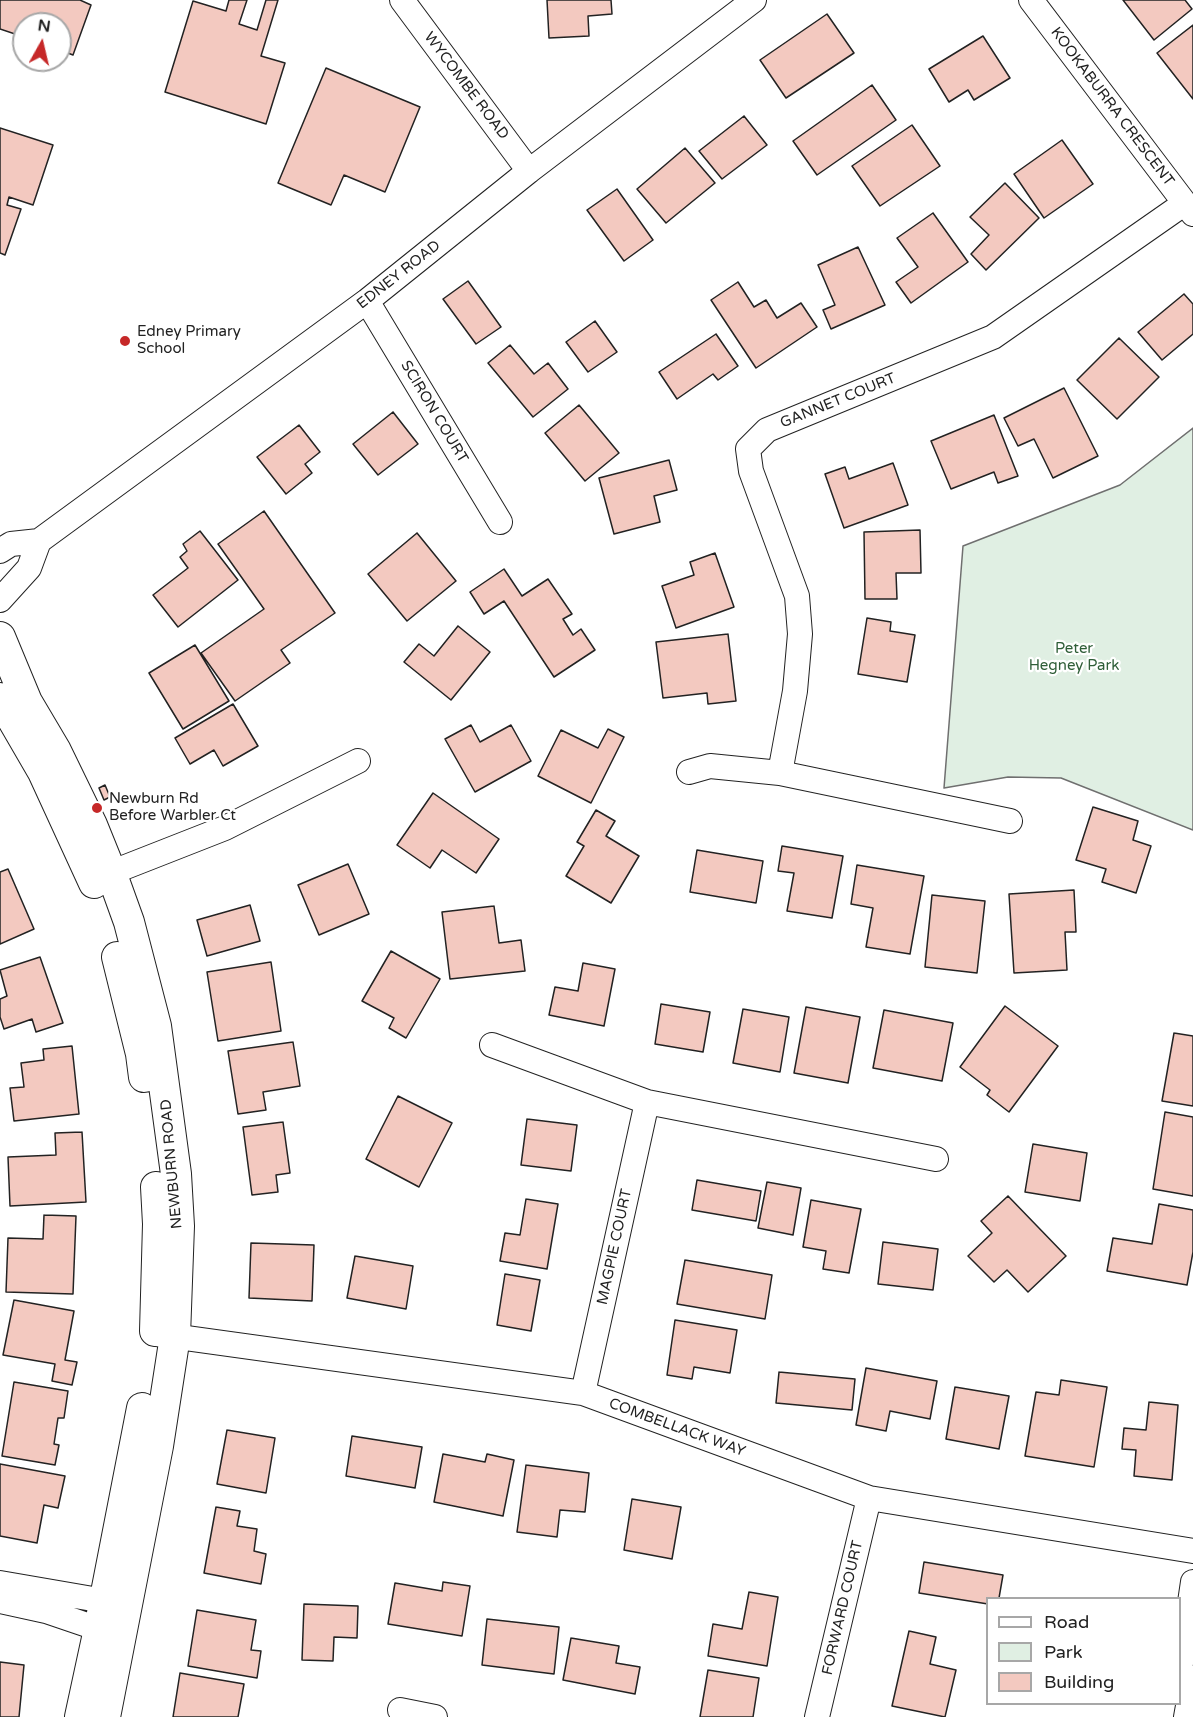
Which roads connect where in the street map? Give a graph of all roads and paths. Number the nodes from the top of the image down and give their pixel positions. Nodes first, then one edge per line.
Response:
1 (402, 0) edge
2 (754, 0) edge
3 (1031, 0) edge
4 (530, 171) junction
5 (1189, 208) edge
6 (367, 301) junction
7 (500, 522) dead end
8 (39, 541) junction
9 (0, 551) edge
10 (0, 600) edge
11 (0, 637) edge
12 (0, 698) edge
13 (358, 761) dead end
14 (689, 772) dead end
15 (780, 772) junction
16 (1010, 821) dead end
17 (102, 876) junction
18 (492, 1045) dead end
19 (647, 1101) junction
20 (936, 1159) dead end
21 (165, 1335) junction
22 (583, 1393) junction
23 (869, 1498) junction
24 (1193, 1551) edge
25 (1193, 1582) edge
26 (0, 1583) edge
27 (0, 1601) edge
28 (114, 1617) junction
29 (1181, 1657) edge
30 (1193, 1678) edge
31 (400, 1710) dead end
32 (80, 1717) edge
33 (105, 1717) edge
34 (435, 1717) edge
35 (817, 1717) edge
36 (1186, 1717) edge

1 - 4 street, WYCOMBE ROAD
2 - 4 street, EDNEY ROAD
3 - 5 street, KOOKABURRA CRESCENT
4 - 6 street, EDNEY ROAD
5 - 15 street, GANNET COURT
6 - 7 street, SCIRON COURT
6 - 8 street, EDNEY ROAD
8 - 9 street, EDNEY ROAD
8 - 10 street
11 - 17 street, NEWBURN ROAD
12 - 17 street, NEWBURN ROAD
13 - 17 street
14 - 15 street
15 - 16 street
17 - 21 street, NEWBURN ROAD
18 - 19 street
19 - 20 street
19 - 22 street, MAGPIE COURT
21 - 22 street, COMBELLACK WAY
21 - 28 street, NEWBURN ROAD
22 - 23 street, COMBELLACK WAY
23 - 24 street, COMBELLACK WAY
23 - 35 street, FORWARD COURT
25 - 29 street
26 - 28 street
27 - 28 street
28 - 32 street, NEWBURN ROAD
28 - 33 street, NEWBURN ROAD
30 - 36 street
31 - 34 street

